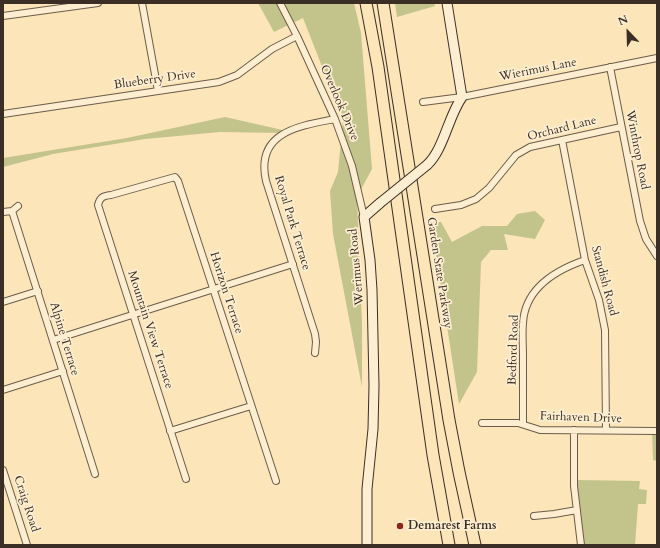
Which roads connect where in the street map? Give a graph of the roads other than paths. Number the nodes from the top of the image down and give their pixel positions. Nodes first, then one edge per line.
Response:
1 (98, 3) edge
2 (142, 3) edge
3 (280, 3) edge
4 (366, 3) edge
5 (383, 3) edge
6 (447, 3) edge
7 (3, 16) edge
8 (297, 36) junction
9 (657, 58) edge
10 (610, 67) junction
11 (158, 91) junction
12 (462, 97) junction
13 (423, 102) dead end
14 (3, 114) edge
15 (335, 120) junction
16 (621, 127) junction
17 (562, 140) junction
18 (111, 195) joint
19 (18, 206) dead end
20 (435, 209) dead end
21 (12, 211) junction
22 (3, 212) edge
23 (364, 216) junction
24 (657, 256) edge
25 (585, 260) junction
26 (293, 264) junction
27 (214, 289) junction
28 (38, 291) junction
29 (3, 302) edge
30 (134, 315) junction
31 (53, 340) junction
32 (315, 353) dead end
33 (63, 371) junction
34 (3, 390) edge
35 (251, 406) junction
36 (482, 423) dead end
37 (523, 424) junction
38 (574, 430) junction
39 (606, 430) junction
40 (170, 431) junction
41 (657, 431) edge
42 (3, 470) edge
43 (95, 474) dead end
44 (186, 479) dead end
45 (276, 481) dead end
46 (577, 510) junction
47 (534, 516) dead end
48 (27, 545) edge
49 (367, 545) edge
50 (449, 545) edge
51 (475, 545) edge
52 (581, 545) edge

1 - 7 street
2 - 11 street
3 - 8 street, Overlook Drive
4 - 50 highway
5 - 51 highway, Garden State Parkway
6 - 12 main road
8 - 11 street, Blueberry Drive
8 - 15 street, Overlook Drive
9 - 10 street, Wierimus Lane
10 - 12 street, Wierimus Lane
10 - 16 street, Winthrop Road
11 - 14 street, Blueberry Drive
12 - 13 street, Wierimus Lane
12 - 23 main road, Werimus Road, bridge
15 - 23 street, Overlook Drive
15 - 26 street, Royal Park Terrace
16 - 17 street, Orchard Lane
16 - 24 street, Winthrop Road
17 - 20 street, Orchard Lane
17 - 25 street, Standish Road
18 - 27 street, Horizon Terrace
18 - 30 street, Mountain View Terrace
19 - 21 street
21 - 22 street
21 - 28 street, Alpine Terrace
23 - 49 main road, Werimus Road
25 - 37 street, Bedford Road
25 - 39 street, Standish Road
26 - 27 street
26 - 32 street, Royal Park Terrace
27 - 30 street
27 - 35 street, Horizon Terrace
28 - 29 street
28 - 31 street, Alpine Terrace
30 - 31 street
30 - 40 street, Mountain View Terrace
31 - 33 street, Alpine Terrace
33 - 34 street
33 - 43 street, Alpine Terrace
35 - 40 street
35 - 45 street, Horizon Terrace
36 - 37 street, Fairhaven Drive
37 - 38 street, Fairhaven Drive
38 - 39 street, Fairhaven Drive
38 - 46 street
39 - 41 street, Fairhaven Drive
40 - 44 street, Mountain View Terrace
42 - 48 street, Craig Road
46 - 47 street
46 - 52 street

